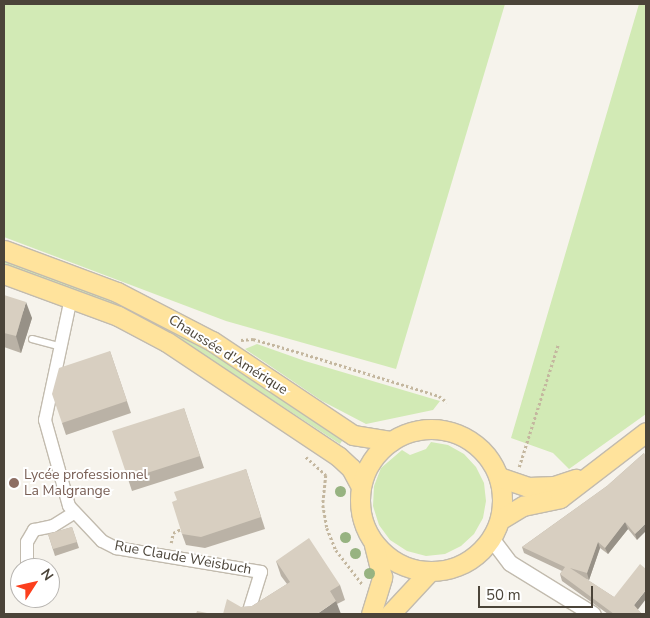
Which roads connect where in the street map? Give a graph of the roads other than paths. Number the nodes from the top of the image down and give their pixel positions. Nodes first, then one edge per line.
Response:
1 (4, 250) edge
2 (4, 274) edge
3 (71, 298) junction
4 (32, 338) dead end
5 (60, 347) junction
6 (646, 432) edge
7 (392, 441) junction
8 (597, 468) junction
9 (499, 476) junction
10 (361, 487) junction
11 (74, 513) junction
12 (501, 518) junction
13 (492, 538) junction
14 (374, 543) junction
15 (27, 558) edge
16 (429, 572) junction
17 (248, 614) edge
18 (370, 614) edge
19 (390, 614) edge
20 (593, 614) edge

1 - 7 main road, Chaussée d'Amérique
2 - 3 main road, Chaussée d'Amérique
3 - 5 street, Rue Claude Weisbuch
3 - 10 main road, Chaussée d'Amérique
4 - 5 lane
5 - 11 street, Rue Claude Weisbuch
6 - 8 main road
7 - 9 main road
7 - 10 main road
8 - 9 main road
8 - 12 main road
9 - 12 main road
10 - 14 main road
11 - 15 street
11 - 17 street, Rue Claude Weisbuch
12 - 13 main road
13 - 16 main road
13 - 20 street
14 - 16 main road
14 - 18 main road
16 - 19 main road

